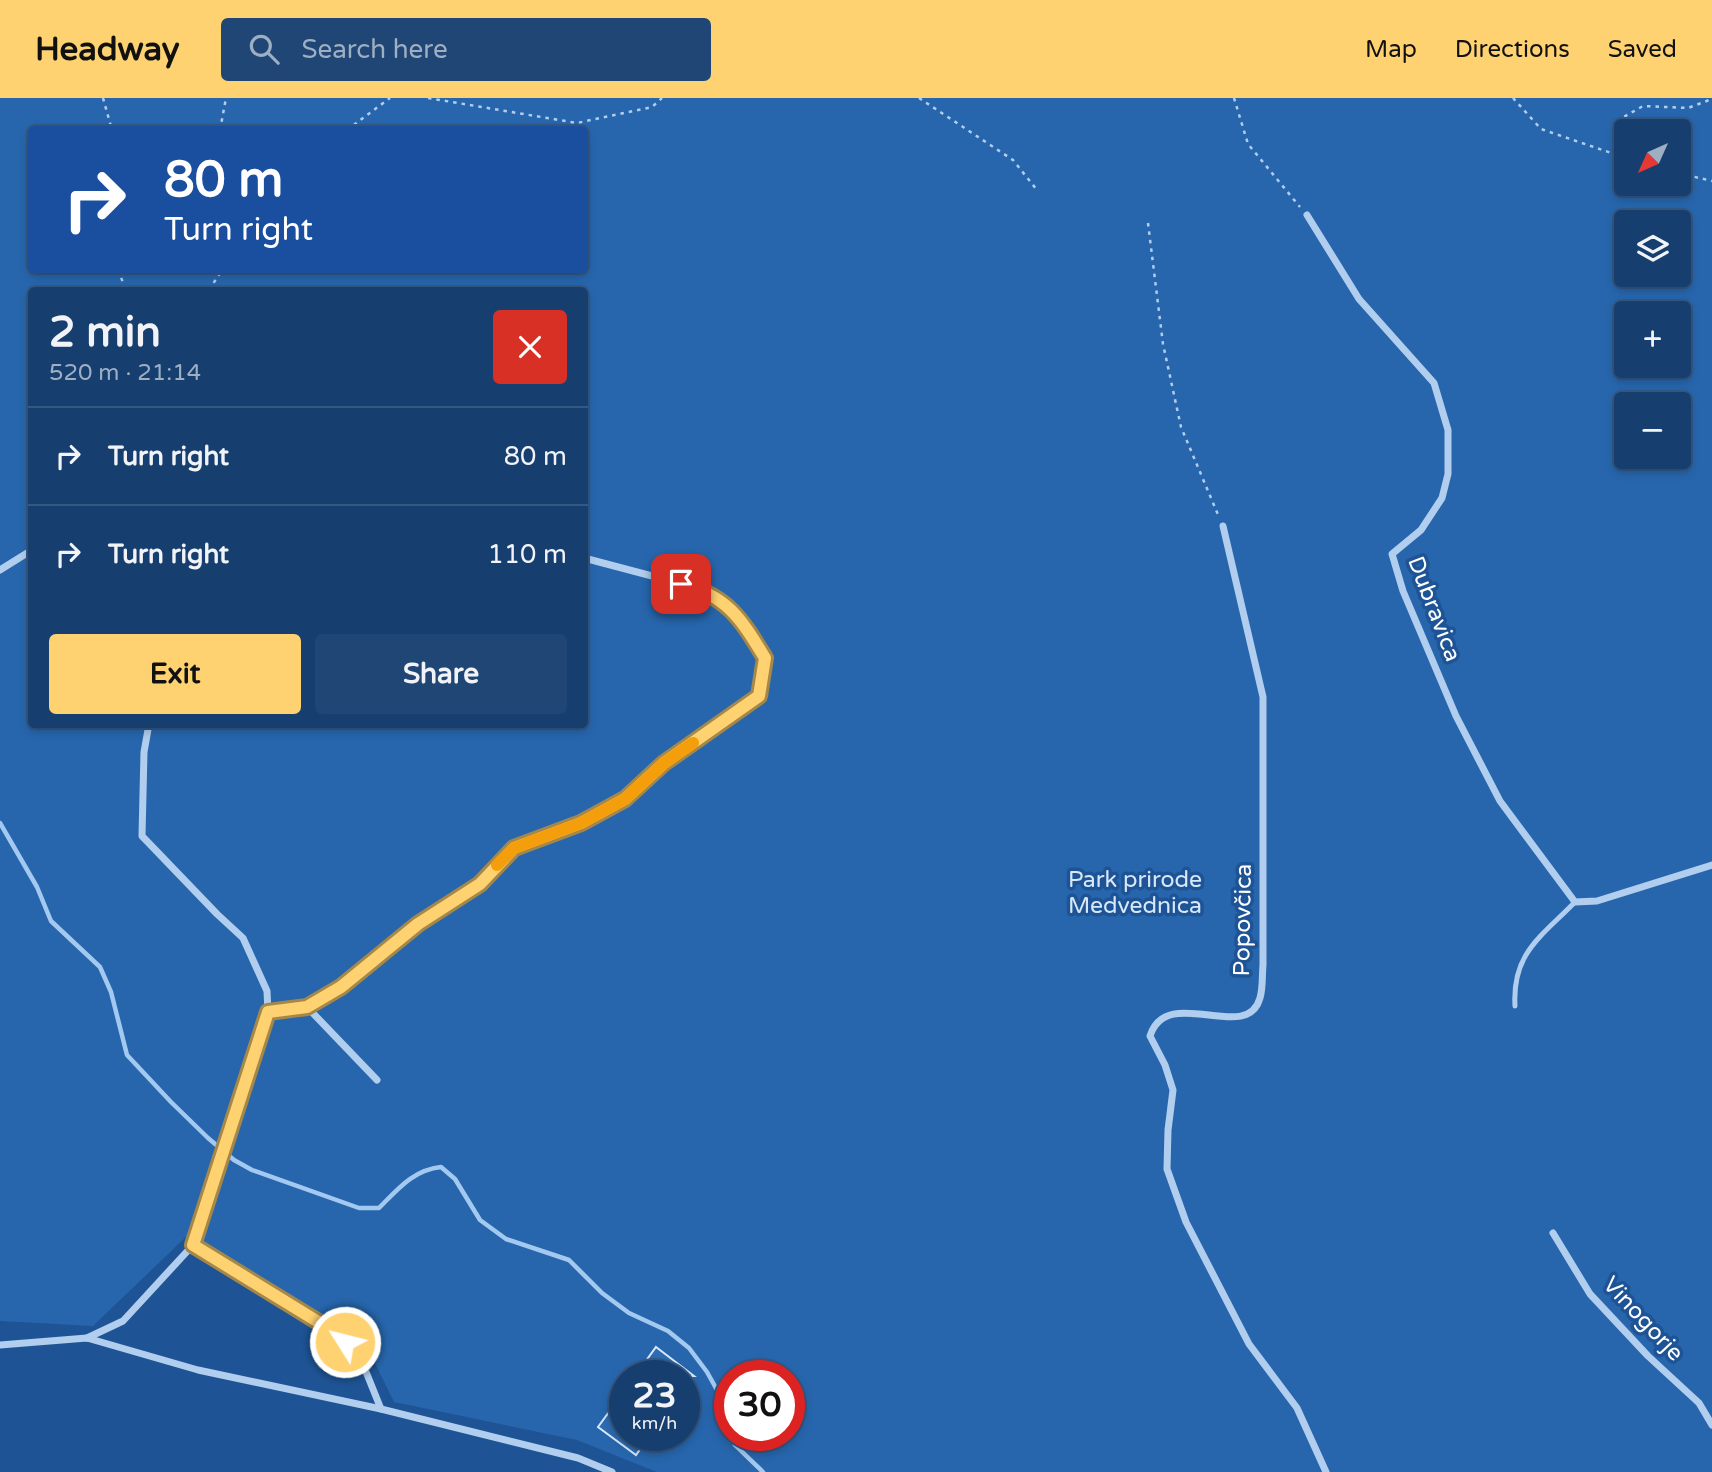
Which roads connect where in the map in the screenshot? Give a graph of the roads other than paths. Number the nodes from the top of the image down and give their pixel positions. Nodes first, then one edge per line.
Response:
1 (1307, 215) road end
2 (1223, 526) road end
3 (28, 552) edge
4 (588, 559) edge
5 (0, 570) edge
6 (148, 728) edge
7 (1712, 865) edge
8 (1575, 902) junction
9 (1515, 1006) dead end
10 (307, 1007) junction
11 (268, 1012) junction
12 (377, 1080) dead end
13 (1553, 1233) dead end
14 (193, 1245) junction
15 (87, 1338) junction
16 (0, 1345) edge
17 (380, 1409) junction
18 (1712, 1425) edge
19 (612, 1472) edge
20 (1326, 1472) edge

1 - 8 street, Dubravica
2 - 20 street, Popovčica
3 - 5 street
4 - 10 street
6 - 11 street
7 - 8 street
8 - 9 lane
10 - 11 street
10 - 12 street
11 - 14 street
13 - 18 street, Vinogorje
14 - 15 street
14 - 17 street
15 - 16 street
15 - 17 street
17 - 19 street

